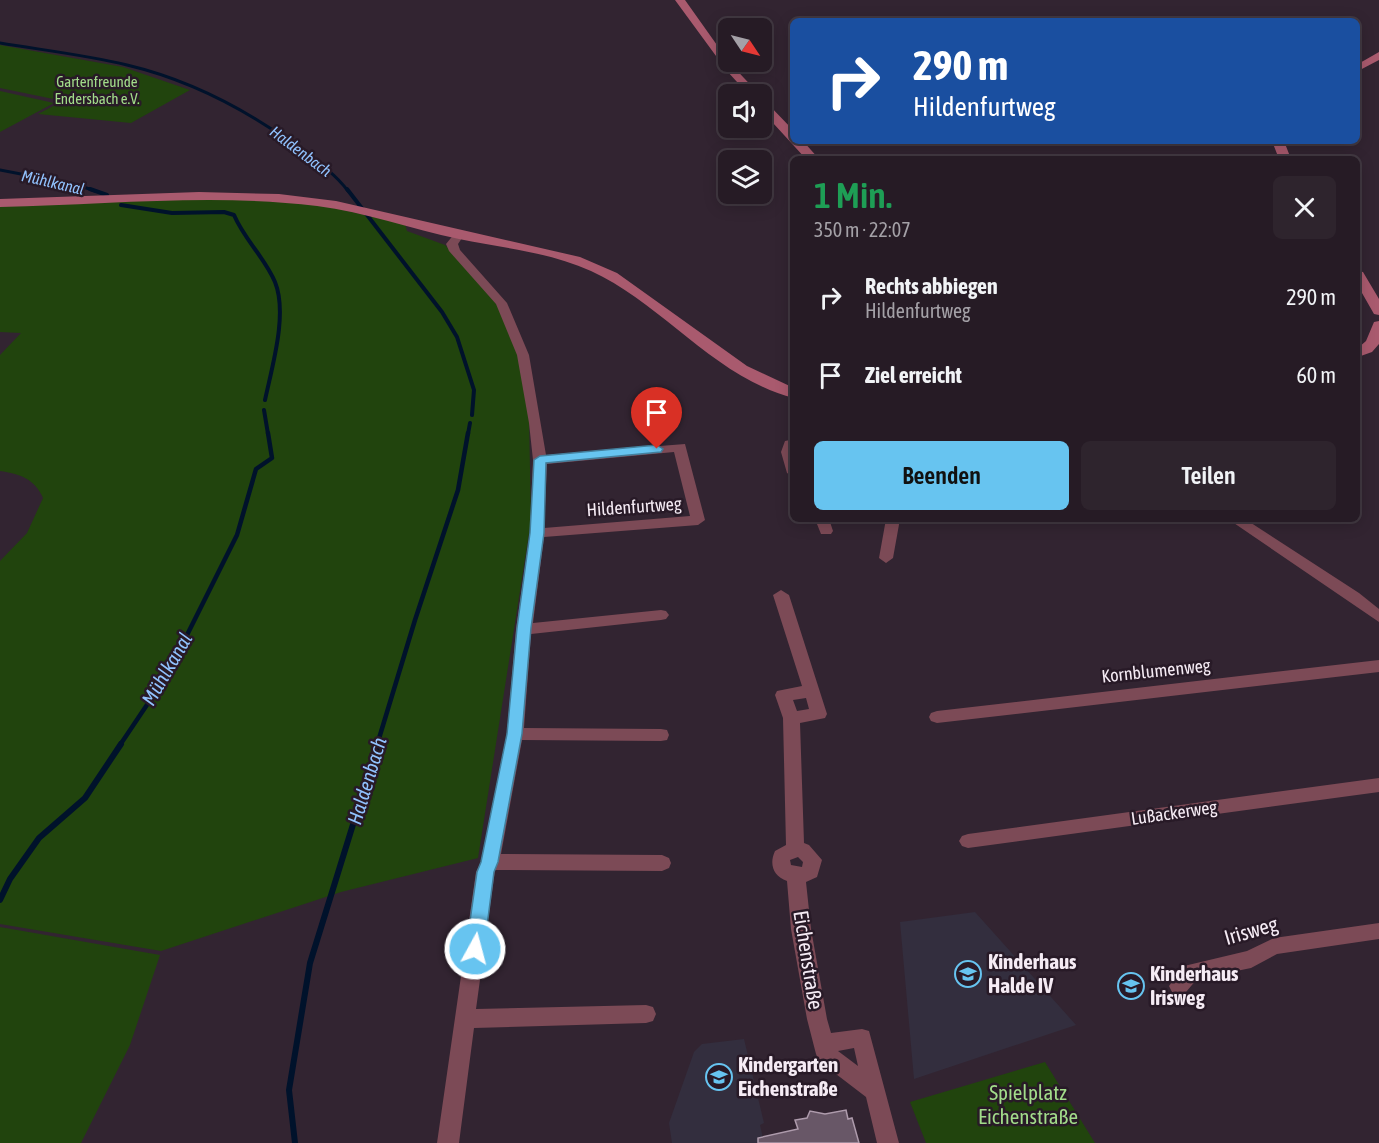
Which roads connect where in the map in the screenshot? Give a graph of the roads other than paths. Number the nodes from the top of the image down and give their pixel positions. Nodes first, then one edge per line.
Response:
1 (680, 0) edge
2 (1379, 55) edge
3 (1360, 67) edge
4 (745, 84) edge
5 (772, 115) edge
6 (790, 135) edge
7 (799, 144) edge
8 (810, 156) edge
9 (0, 204) edge
10 (459, 235) junction
11 (1360, 278) edge
12 (1379, 311) edge
13 (1379, 325) edge
14 (1360, 353) edge
15 (1360, 355) edge
16 (1379, 358) edge
17 (790, 392) edge
18 (789, 444) dead end
19 (790, 456) edge
20 (540, 460) junction
21 (892, 522) edge
22 (1239, 522) edge
23 (537, 533) junction
24 (886, 558) dead end
25 (781, 595) dead end
26 (661, 615) dead end
27 (1379, 616) edge
28 (524, 628) junction
29 (1379, 666) edge
30 (812, 691) junction
31 (937, 717) dead end
32 (791, 718) junction
33 (515, 734) junction
34 (661, 735) dead end
35 (1379, 785) edge
36 (968, 841) dead end
37 (490, 862) junction
38 (662, 863) dead end
39 (1379, 932) edge
40 (1179, 986) dead end
41 (645, 1014) dead end
42 (466, 1019) junction
43 (823, 1043) junction
44 (875, 1091) junction
45 (448, 1143) edge
46 (888, 1143) edge

1 - 4 main road
2 - 3 main road
5 - 6 main road
7 - 8 main road
9 - 10 main road
10 - 17 main road
10 - 20 street
11 - 12 main road
13 - 14 main road
15 - 16 main road
18 - 19 street
20 - 23 street
20 - 23 street, Hildenfurtweg
21 - 24 street
22 - 27 street
23 - 28 street
25 - 30 street
26 - 28 street
28 - 33 street
29 - 31 street, Kornblumenweg
30 - 32 street
30 - 32 street, Eichenstraße
32 - 43 street, Eichenstraße
33 - 34 street
33 - 37 street
35 - 36 street, Lußackerweg
37 - 38 street
37 - 42 street
39 - 40 street, Irisweg
41 - 42 street
42 - 45 street
43 - 44 street, Eichenstraße
43 - 44 street
44 - 46 street

